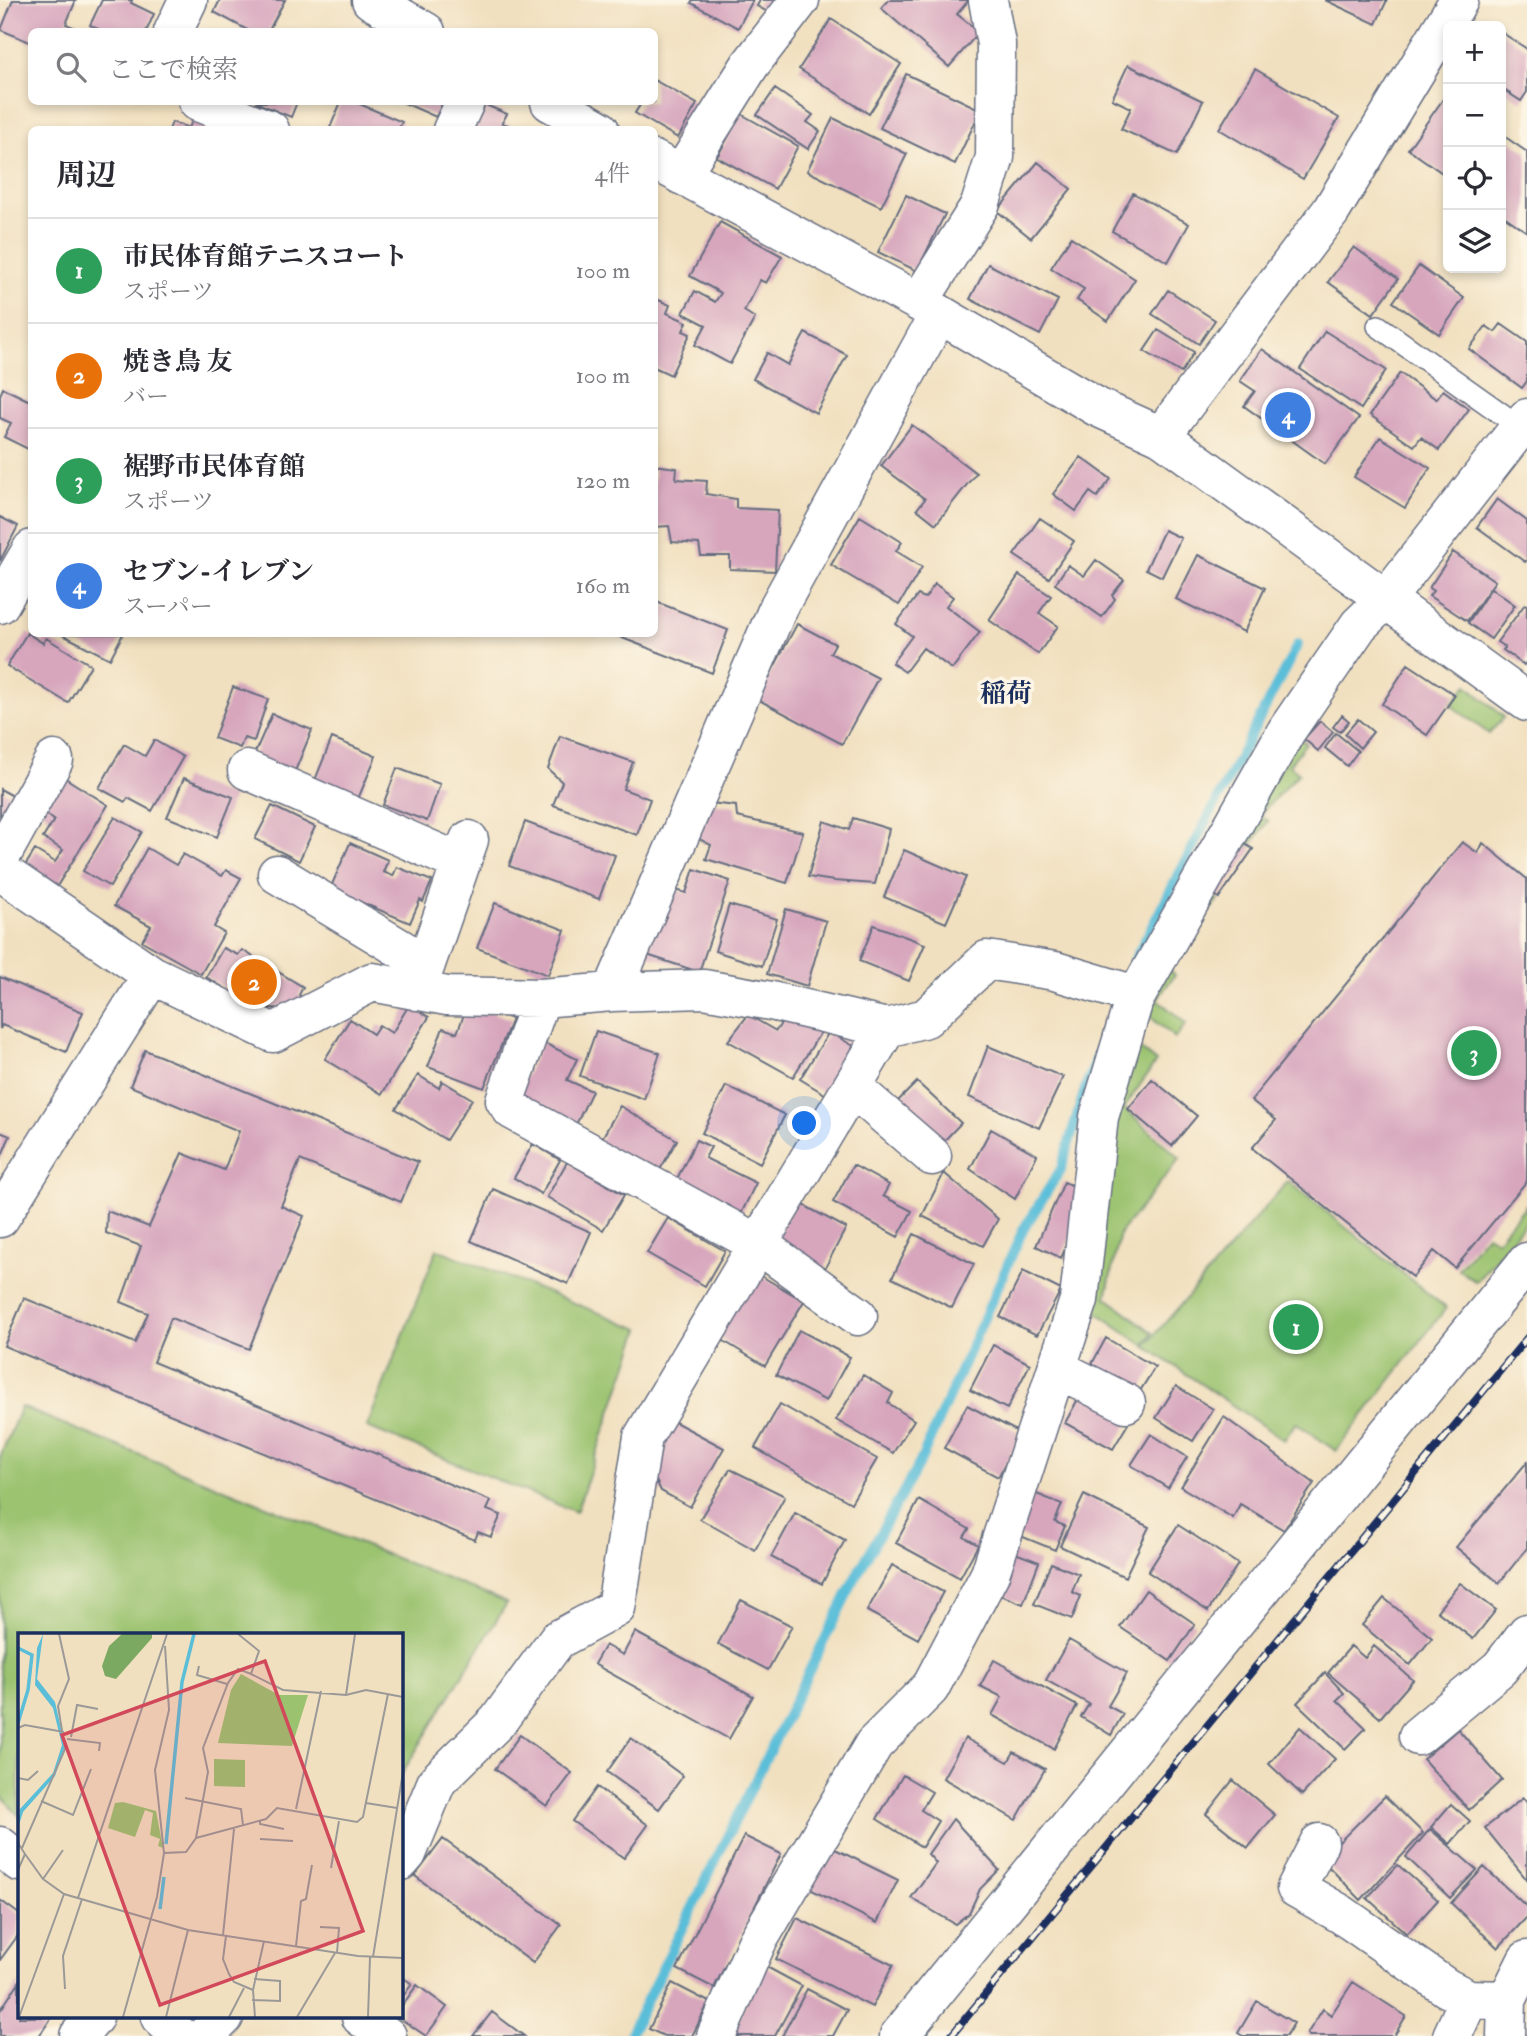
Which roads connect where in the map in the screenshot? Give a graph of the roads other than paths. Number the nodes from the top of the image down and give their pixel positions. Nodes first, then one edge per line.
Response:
1 (188, 0) edge
2 (371, 0) edge
3 (800, 0) edge
4 (988, 0) edge
5 (1460, 0) edge
6 (175, 28) edge
7 (419, 28) edge
8 (206, 105) edge
9 (464, 105) edge
10 (555, 105) edge
11 (261, 126) edge
12 (454, 126) edge
13 (593, 126) edge
14 (668, 167) edge
15 (929, 308) junction
16 (1378, 326) dead end
17 (1523, 423) edge
18 (1161, 436) junction
19 (28, 556) edge
20 (1385, 600) junction
21 (0, 604) edge
22 (1527, 702) edge
23 (54, 760) dead end
24 (247, 770) dead end
25 (0, 858) edge
26 (0, 871) edge
27 (277, 874) dead end
28 (152, 975) junction
29 (421, 977) junction
30 (612, 992) junction
31 (541, 998) junction
32 (1134, 1000) junction
33 (887, 1028) junction
34 (852, 1087) junction
35 (932, 1156) dead end
36 (0, 1218) edge
37 (758, 1244) junction
38 (1527, 1262) edge
39 (858, 1316) dead end
40 (1058, 1369) junction
41 (1126, 1403) dead end
42 (1527, 1633) edge
43 (1418, 1736) dead end
44 (1319, 1843) dead end
45 (0, 1846) edge
46 (402, 1860) edge
47 (18, 1861) edge
48 (1527, 1962) edge
49 (1469, 1999) junction
50 (93, 2018) edge
51 (161, 2018) edge
52 (223, 2018) edge
53 (362, 2018) edge
54 (1506, 2018) edge
55 (79, 2036) edge
56 (180, 2036) edge
57 (205, 2036) edge
58 (387, 2036) edge
59 (716, 2036) edge
60 (899, 2036) edge
61 (1452, 2036) edge

1 - 6 street
2 - 7 street
3 - 14 street
4 - 15 street
5 - 18 street
8 - 11 street
9 - 12 street
10 - 13 street
14 - 15 street
15 - 18 street
15 - 30 street
16 - 17 lane
17 - 20 street
18 - 20 street
19 - 21 street
20 - 22 street
20 - 32 street
23 - 25 street
24 - 29 street
26 - 28 street
27 - 29 street
28 - 29 street
28 - 36 street
29 - 31 street
30 - 31 street
30 - 33 street
31 - 37 street
32 - 33 street
32 - 40 street
33 - 34 street
34 - 35 street
34 - 37 street
37 - 39 street
37 - 46 street
38 - 60 street
40 - 41 street
40 - 59 street
42 - 43 street
44 - 49 street
45 - 47 street
48 - 54 street
49 - 54 street
49 - 61 street
50 - 55 street
51 - 56 street
52 - 57 street
53 - 58 street

